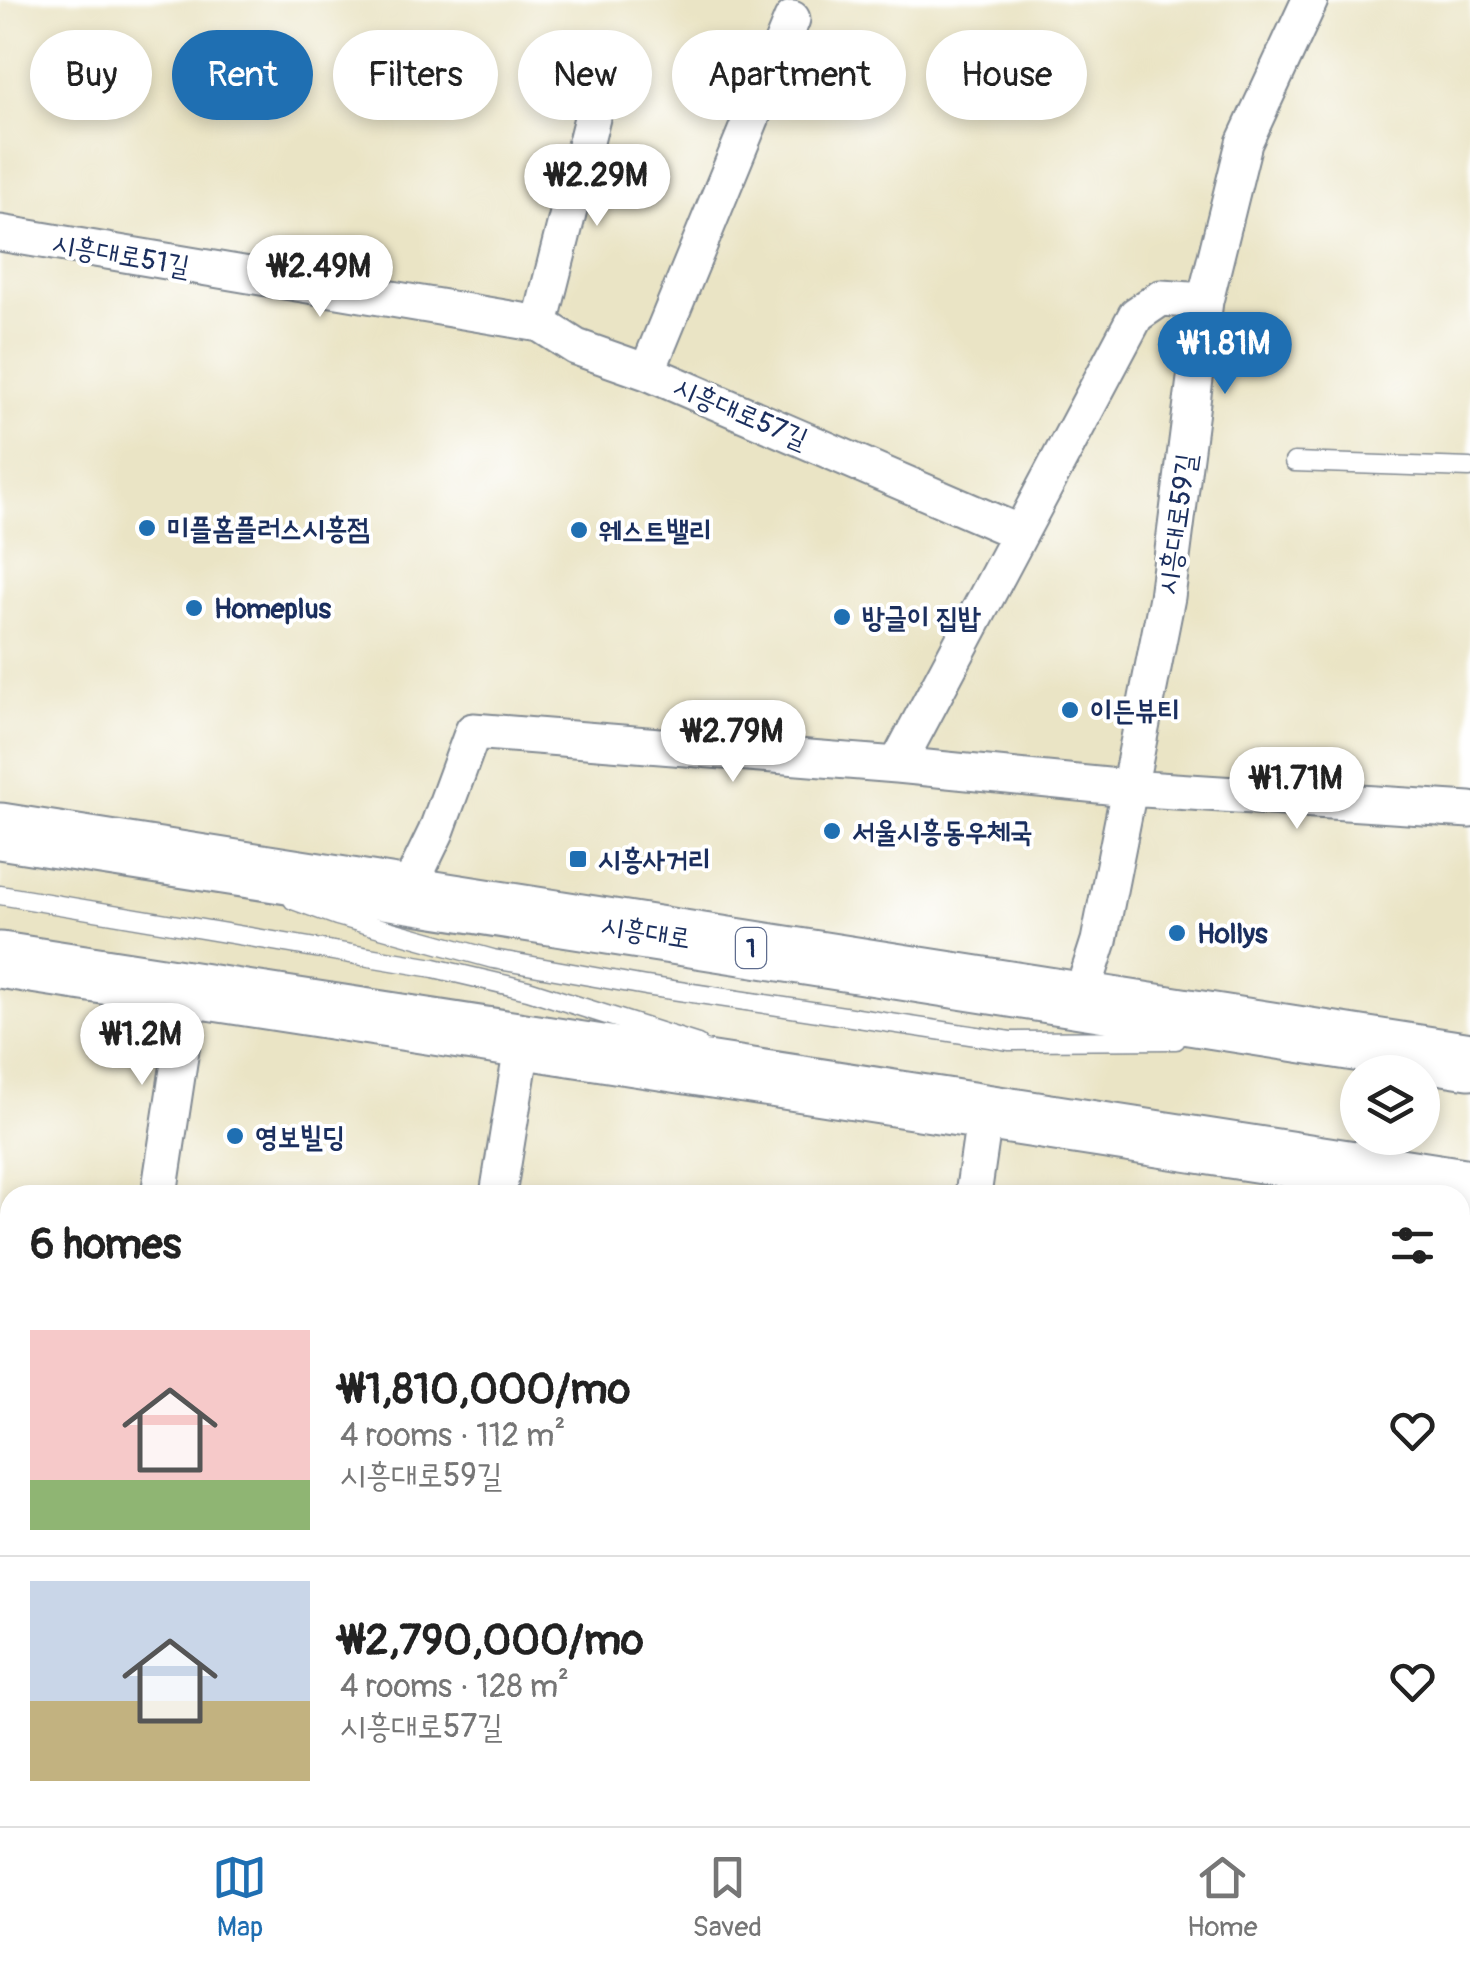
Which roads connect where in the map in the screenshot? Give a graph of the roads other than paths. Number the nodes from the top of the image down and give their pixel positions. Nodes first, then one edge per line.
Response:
1 (1310, 0) edge
2 (792, 19) dead end
3 (591, 120) edge
4 (0, 233) edge
5 (1204, 301) junction
6 (540, 324) junction
7 (646, 372) junction
8 (1294, 462) dead end
9 (1470, 468) edge
10 (1020, 533) junction
11 (896, 765) junction
12 (1128, 788) junction
13 (1470, 810) edge
14 (0, 830) edge
15 (176, 858) junction
16 (406, 894) junction
17 (0, 895) edge
18 (0, 960) edge
19 (190, 990) junction
20 (1080, 1000) junction
21 (1327, 1038) junction
22 (1208, 1039) dead end
23 (1188, 1040) dead end
24 (523, 1041) junction
25 (718, 1050) dead end
26 (737, 1056) dead end
27 (1470, 1060) edge
28 (851, 1092) junction
29 (984, 1112) junction
30 (161, 1185) edge
31 (500, 1185) edge
32 (974, 1185) edge
33 (1451, 1185) edge

1 - 5 street, 시흥대로59길
2 - 7 street, 시흥대로57길
3 - 6 street
4 - 6 street, 시흥대로51길
5 - 10 street
5 - 12 street, 시흥대로59길
6 - 7 street, 시흥대로51길
7 - 10 street, 시흥대로57길
8 - 9 lane
10 - 11 street
11 - 12 street
11 - 16 street
12 - 13 street
12 - 20 street, 시흥대로59길
14 - 15 main road, 시흥대로 / 1
15 - 16 main road, 시흥대로 / 1
15 - 23 lane
16 - 20 main road, 시흥대로 / 1
17 - 25 lane
18 - 19 main road
19 - 24 main road
19 - 30 street
20 - 21 main road, 시흥대로 / 1
21 - 22 lane
21 - 27 main road, 시흥대로 / 1
24 - 28 main road
24 - 31 street
26 - 28 lane
28 - 29 main road
29 - 32 street
29 - 33 main road

